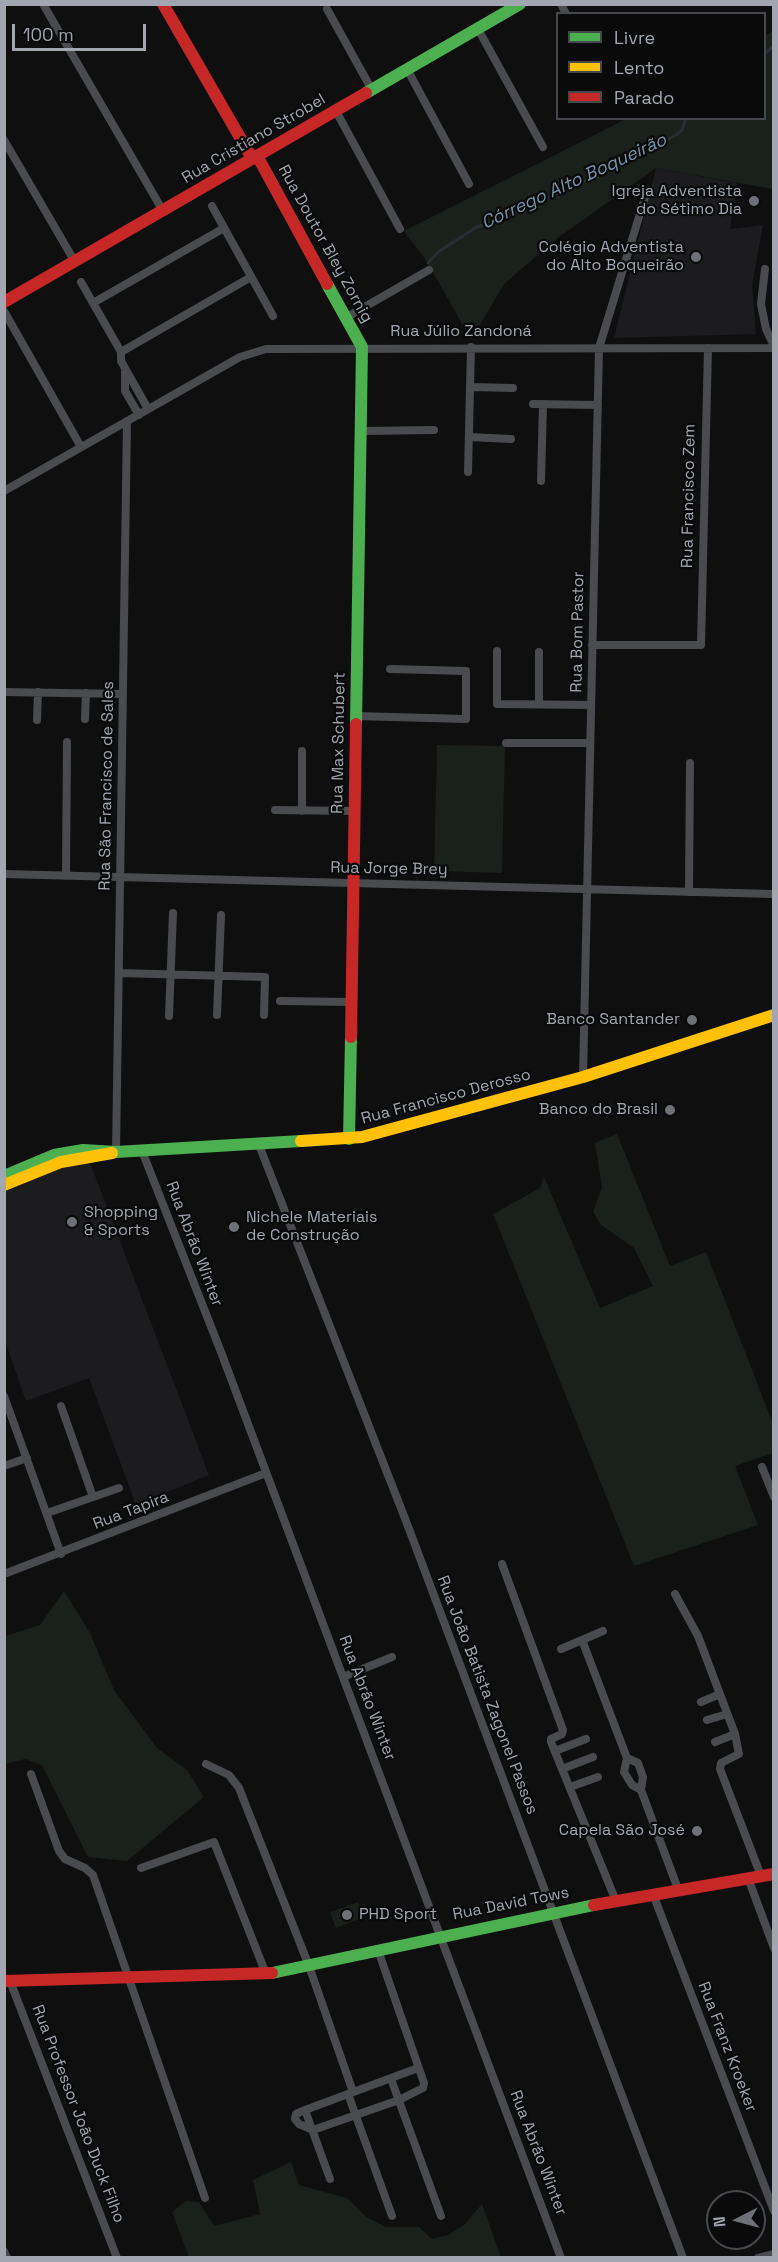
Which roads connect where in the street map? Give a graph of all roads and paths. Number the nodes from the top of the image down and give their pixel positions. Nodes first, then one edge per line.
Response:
1 (43, 4) edge
2 (163, 4) edge
3 (520, 4) edge
4 (327, 9) dead end
5 (478, 29) junction
6 (408, 69) junction
7 (372, 90) junction
8 (336, 111) junction
9 (4, 140) edge
10 (543, 147) dead end
11 (255, 158) junction
12 (469, 184) dead end
13 (646, 194) dead end
14 (212, 206) dead end
15 (163, 211) junction
16 (224, 228) junction
17 (400, 229) dead end
18 (75, 262) junction
19 (765, 269) dead end
20 (429, 270) dead end
21 (251, 277) junction
22 (81, 282) dead end
23 (4, 302) edge
24 (93, 303) junction
25 (4, 311) edge
26 (273, 316) dead end
27 (347, 317) junction
28 (362, 347) junction
29 (471, 347) junction
30 (774, 347) edge
31 (599, 348) junction
32 (708, 348) junction
33 (121, 351) junction
34 (125, 370) junction
35 (470, 387) junction
36 (513, 388) dead end
37 (533, 404) dead end
38 (543, 404) junction
39 (598, 405) junction
40 (148, 409) junction
41 (139, 415) junction
42 (127, 421) junction
43 (361, 430) junction
44 (434, 430) dead end
45 (469, 437) junction
46 (511, 439) dead end
47 (81, 447) junction
48 (468, 472) dead end
49 (541, 482) dead end
50 (4, 491) edge
51 (592, 645) junction
52 (497, 651) dead end
53 (539, 652) dead end
54 (390, 669) dead end
55 (4, 692) edge
56 (38, 692) junction
57 (86, 693) junction
58 (123, 694) junction
59 (539, 704) junction
60 (591, 705) junction
61 (356, 716) junction
62 (85, 719) dead end
63 (38, 720) dead end
64 (67, 742) dead end
65 (506, 743) dead end
66 (590, 743) junction
67 (302, 751) dead end
68 (690, 763) dead end
69 (275, 810) dead end
70 (302, 811) junction
71 (354, 812) junction
72 (4, 874) edge
73 (66, 876) junction
74 (120, 878) junction
75 (353, 883) junction
76 (587, 890) junction
77 (689, 892) junction
78 (774, 894) edge
79 (173, 913) dead end
80 (221, 915) dead end
81 (119, 973) junction
82 (171, 975) junction
83 (219, 976) junction
84 (280, 1001) dead end
85 (351, 1002) junction
86 (217, 1015) dead end
87 (774, 1015) edge
88 (169, 1016) dead end
89 (264, 1016) dead end
90 (583, 1077) junction
91 (349, 1139) junction
92 (259, 1145) junction
93 (142, 1151) junction
94 (116, 1152) junction
95 (4, 1176) edge
96 (4, 1185) edge
97 (4, 1396) edge
98 (61, 1406) dead end
99 (27, 1458) junction
100 (4, 1466) edge
101 (762, 1467) dead end
102 (266, 1473) junction
103 (119, 1488) dead end
104 (93, 1497) junction
105 (774, 1497) edge
106 (47, 1513) junction
107 (61, 1554) junction
108 (502, 1564) dead end
109 (4, 1574) edge
110 (675, 1594) dead end
111 (603, 1631) dead end
112 (582, 1640) junction
113 (561, 1649) dead end
114 (392, 1657) dead end
115 (343, 1677) junction
116 (720, 1694) junction
117 (701, 1702) dead end
118 (728, 1714) junction
119 (707, 1720) dead end
120 (735, 1734) junction
121 (586, 1739) dead end
122 (715, 1742) dead end
123 (555, 1750) junction
124 (593, 1757) dead end
125 (627, 1758) junction
126 (206, 1764) dead end
127 (562, 1769) junction
128 (31, 1774) dead end
129 (598, 1777) dead end
130 (570, 1787) junction
131 (641, 1790) junction
132 (141, 1869) dead end
133 (774, 1874) edge
134 (761, 1876) junction
135 (748, 1878) junction
136 (678, 1889) junction
137 (653, 1894) junction
138 (616, 1901) junction
139 (553, 1912) junction
140 (440, 1936) junction
141 (774, 1948) edge
142 (378, 1950) junction
143 (309, 1966) junction
144 (266, 1974) junction
145 (129, 1980) junction
146 (7, 1981) edge
147 (418, 2068) junction
148 (391, 2079) junction
149 (351, 2093) junction
150 (399, 2100) junction
151 (356, 2116) junction
152 (313, 2130) junction
153 (330, 2179) dead end
154 (206, 2198) dead end
155 (774, 2211) edge
156 (441, 2216) dead end
157 (392, 2217) dead end
158 (4, 2251) edge
159 (774, 2254) edge
160 (7, 2258) edge
161 (117, 2258) edge
162 (561, 2258) edge
163 (683, 2258) edge
164 (758, 2258) edge

1 - 15 street
2 - 11 street, Rua Doutor Bley Zornig
3 - 5 street, Rua Cristiano Strobel
4 - 7 street
5 - 6 street, Rua Cristiano Strobel
5 - 10 street
6 - 7 street, Rua Cristiano Strobel
6 - 12 street
7 - 8 street, Rua Cristiano Strobel
8 - 11 street, Rua Cristiano Strobel
8 - 17 street
9 - 18 street
11 - 15 street, Rua Cristiano Strobel
11 - 27 street, Rua Doutor Bley Zornig
13 - 31 street, Rua Bom Pastor
14 - 16 street
15 - 18 street, Rua Cristiano Strobel
16 - 21 street
16 - 24 street
18 - 23 street, Rua Cristiano Strobel
19 - 30 street
20 - 27 street
21 - 26 street
21 - 33 street
22 - 24 street
24 - 33 street
25 - 47 street
27 - 28 street, Rua Doutor Bley Zornig
28 - 29 street, Rua Júlio Zandoná
28 - 40 street, Rua Júlio Zandoná
28 - 43 street, Rua Max Schubert
29 - 31 street, Rua Júlio Zandoná
29 - 35 street
30 - 32 street, Rua Júlio Zandoná
31 - 32 street, Rua Júlio Zandoná
31 - 39 street, Rua Bom Pastor
32 - 51 street, Rua Francisco Zem
33 - 34 street
34 - 40 street
34 - 41 street
35 - 36 street
35 - 45 street
37 - 38 street
38 - 39 street
38 - 49 street
39 - 51 street, Rua Bom Pastor
40 - 41 street, Rua Júlio Zandoná
41 - 42 street, Rua Júlio Zandoná
42 - 47 street, Rua Júlio Zandoná
42 - 58 street, Rua São Francisco de Sales
43 - 44 street
43 - 61 street, Rua Max Schubert
45 - 46 street
45 - 48 street
47 - 50 street, Rua Júlio Zandoná
51 - 60 street, Rua Bom Pastor
52 - 59 street
53 - 59 street
54 - 61 street
55 - 56 street
56 - 57 street
56 - 63 street
57 - 58 street
57 - 62 street
58 - 74 street, Rua São Francisco de Sales
59 - 60 street
60 - 66 street, Rua Bom Pastor
61 - 71 street, Rua Max Schubert
64 - 73 street
65 - 66 street
66 - 76 street, Rua Bom Pastor
67 - 70 street
68 - 77 street
69 - 70 street
70 - 71 street
71 - 75 street, Rua Max Schubert
72 - 73 street, Rua Jorge Brey
73 - 74 street, Rua Jorge Brey
74 - 75 street, Rua Jorge Brey
74 - 81 street, Rua São Francisco de Sales
75 - 76 street, Rua Jorge Brey
75 - 85 street, Rua Max Schubert
76 - 77 street, Rua Jorge Brey
76 - 90 street, Rua Bom Pastor
77 - 78 street, Rua Jorge Brey
79 - 82 street
80 - 83 street
81 - 82 street
81 - 94 street, Rua São Francisco de Sales
82 - 83 street
82 - 88 street
83 - 86 street
83 - 89 street
84 - 85 street
85 - 91 street, Rua Max Schubert
87 - 90 street, Rua Francisco Derosso
90 - 91 street, Rua Francisco Derosso
91 - 92 street, Rua Francisco Derosso
92 - 93 street, Rua Francisco Derosso
92 - 139 street, Rua João Batista Zagonel Passos
93 - 94 street, Rua Francisco Derosso
93 - 102 street, Rua Abrão Winter
94 - 95 street, Rua Francisco Derosso
94 - 96 street, Rua Francisco Derosso
97 - 99 street
98 - 104 street
99 - 100 street
99 - 106 street
101 - 105 street
102 - 107 street, Rua Tapira
102 - 115 street, Rua Abrão Winter
103 - 104 street
104 - 106 street
106 - 107 street
107 - 109 street, Rua Tapira
108 - 123 street
110 - 116 street
111 - 112 street
112 - 113 street
112 - 125 street
114 - 115 street
115 - 140 street, Rua Abrão Winter
116 - 117 street
116 - 118 street
118 - 119 street
118 - 120 street
120 - 122 street
120 - 134 street
121 - 123 street
123 - 127 street
124 - 127 street
125 - 131 street
125 - 131 street
126 - 143 street
127 - 130 street
128 - 145 street
129 - 130 street
130 - 138 street
131 - 136 street
132 - 144 street
133 - 134 street, Rua David Tows
134 - 135 street, Rua David Tows
135 - 136 street, Rua David Tows
135 - 141 street
136 - 137 street, Rua David Tows
137 - 138 street, Rua David Tows
137 - 155 street, Rua Franz Kroeker
138 - 139 street, Rua David Tows
139 - 140 street, Rua David Tows
139 - 163 street, Rua João Batista Zagonel Passos
140 - 142 street, Rua David Tows
140 - 162 street, Rua Abrão Winter
142 - 143 street, Rua David Tows
142 - 147 street
143 - 144 street, Rua David Tows
143 - 149 street
144 - 145 street, Rua David Tows
145 - 146 street, Rua David Tows
145 - 154 street
146 - 161 street, Rua Professor João Duck Filho
147 - 148 street
147 - 150 street
148 - 149 street
148 - 150 street
149 - 151 street
149 - 152 street
150 - 151 street
150 - 156 street
151 - 152 street
151 - 157 street
152 - 153 street
158 - 160 street
159 - 164 street

